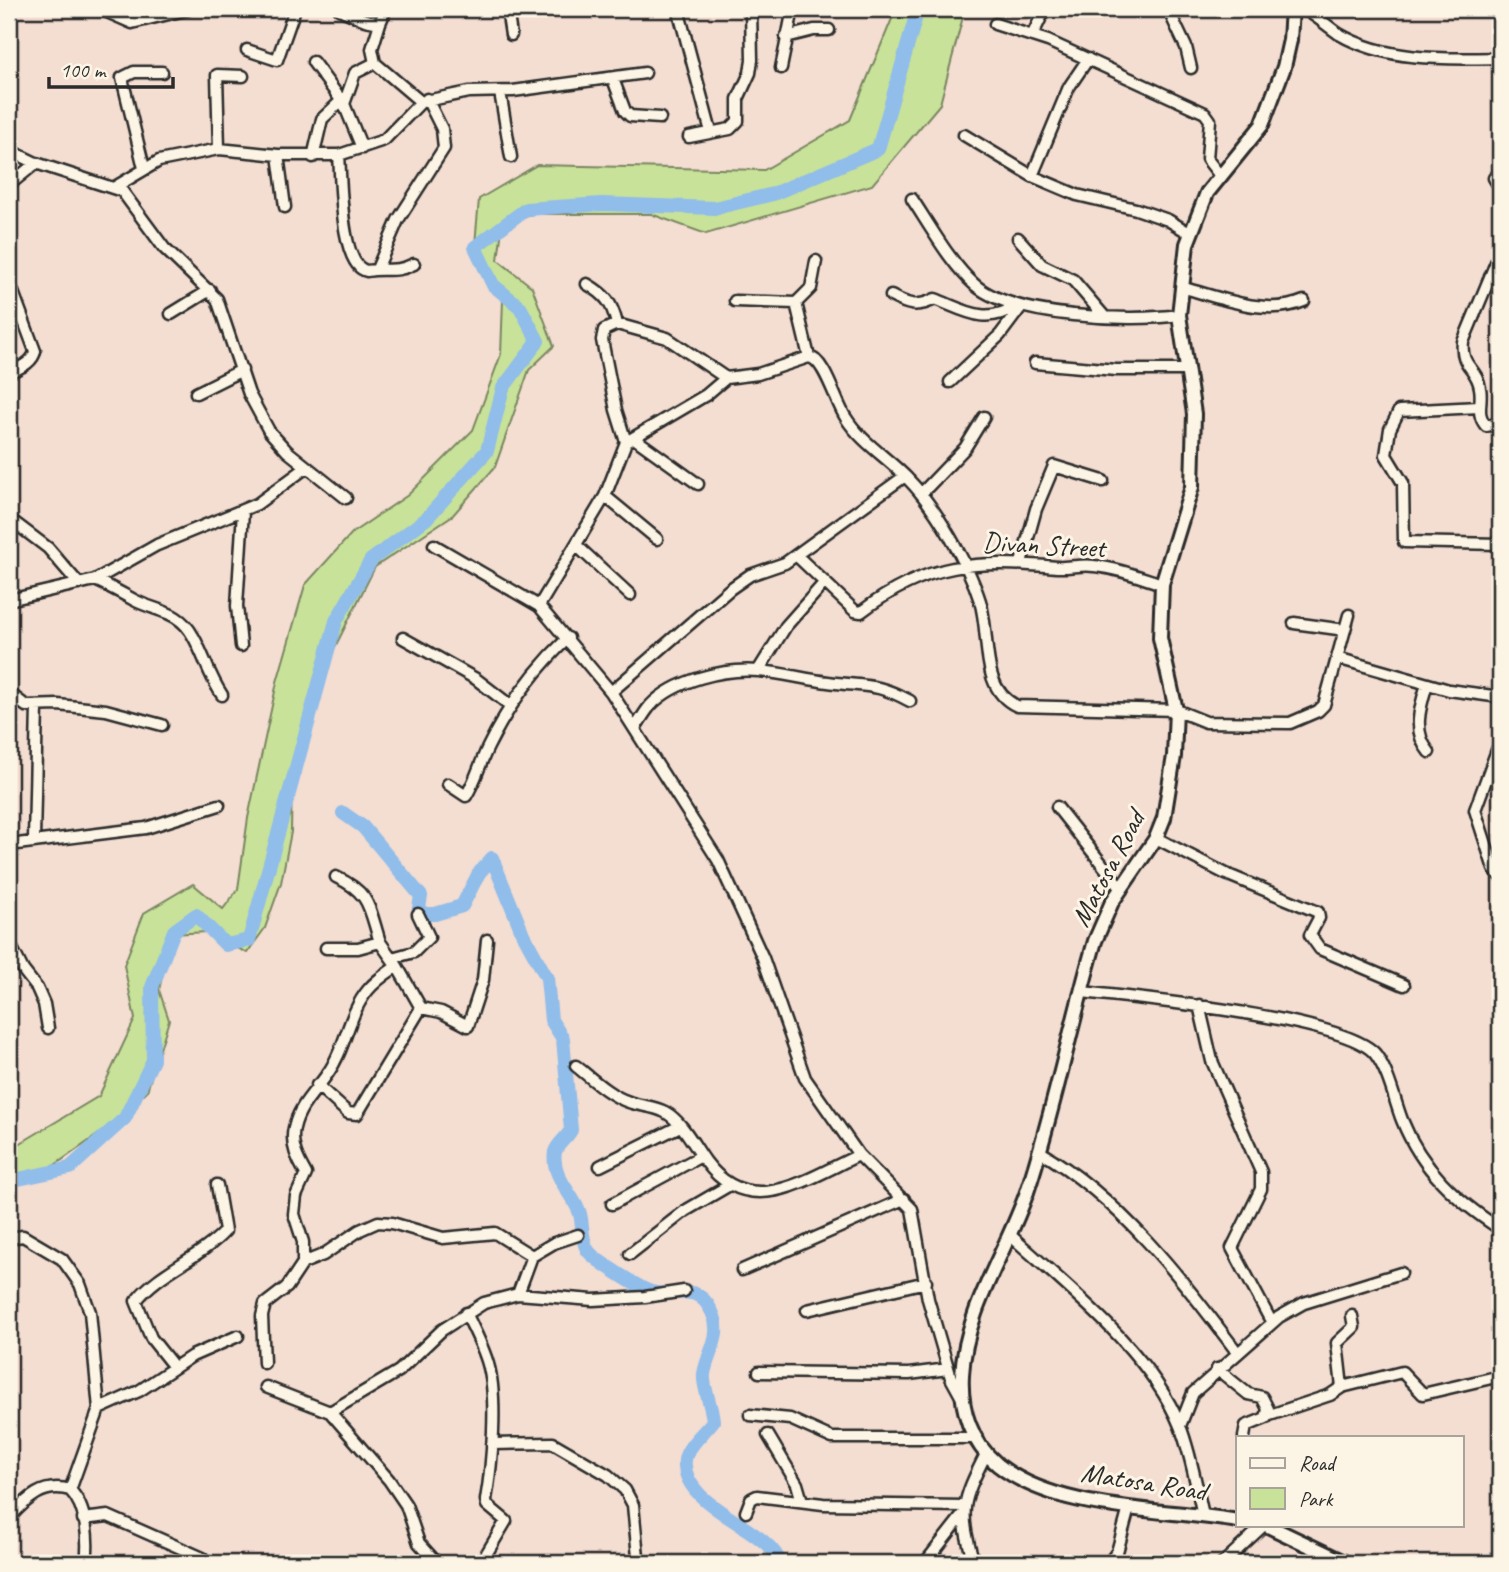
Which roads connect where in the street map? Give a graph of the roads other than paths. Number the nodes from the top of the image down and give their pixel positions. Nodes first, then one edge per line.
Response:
1 (100, 9) edge
2 (189, 9) edge
3 (295, 9) edge
4 (339, 9) edge
5 (386, 9) edge
6 (506, 9) edge
7 (678, 9) edge
8 (751, 9) edge
9 (793, 9) edge
10 (1045, 9) edge
11 (1168, 9) edge
12 (1292, 9) edge
13 (1303, 9) edge
14 (380, 23) junction
15 (995, 24) dead end
16 (829, 30) dead end
17 (511, 35) dead end
18 (1032, 36) junction
19 (786, 37) junction
20 (247, 50) dead end
21 (1500, 58) edge
22 (1088, 59) junction
23 (313, 62) dead end
24 (374, 63) junction
25 (781, 68) dead end
26 (1191, 68) dead end
27 (162, 72) dead end
28 (645, 73) dead end
29 (243, 76) dead end
30 (613, 79) junction
31 (499, 92) junction
32 (424, 101) junction
33 (343, 103) junction
34 (660, 118) dead end
35 (711, 132) junction
36 (964, 135) dead end
37 (689, 137) dead end
38 (362, 148) junction
39 (219, 149) junction
40 (9, 150) edge
41 (278, 155) junction
42 (339, 155) junction
43 (313, 157) junction
44 (511, 157) dead end
45 (36, 163) junction
46 (144, 168) junction
47 (1032, 176) junction
48 (1220, 177) junction
49 (1494, 178) dead end
50 (9, 185) edge
51 (115, 187) junction
52 (1500, 188) edge
53 (912, 199) dead end
54 (285, 207) dead end
55 (1191, 234) junction
56 (1018, 238) dead end
57 (1500, 253) edge
58 (816, 261) dead end
59 (414, 264) dead end
60 (377, 269) junction
61 (9, 281) edge
62 (587, 284) dead end
63 (1184, 288) junction
64 (210, 290) junction
65 (891, 296) dead end
66 (735, 301) dead end
67 (1304, 301) dead end
68 (796, 303) junction
69 (1018, 306) junction
70 (171, 314) dead end
71 (1103, 315) junction
72 (1179, 315) junction
73 (617, 324) junction
74 (809, 357) junction
75 (1035, 363) dead end
76 (242, 370) junction
77 (1186, 370) junction
78 (9, 373) edge
79 (726, 378) junction
80 (950, 382) dead end
81 (196, 393) dead end
82 (1479, 407) junction
83 (984, 417) dead end
84 (1500, 423) edge
85 (630, 440) junction
86 (307, 467) junction
87 (905, 476) junction
88 (1104, 481) dead end
89 (698, 484) dead end
90 (921, 494) junction
91 (604, 496) junction
92 (346, 498) dead end
93 (243, 511) junction
94 (16, 523) dead end
95 (657, 539) dead end
96 (1500, 544) edge
97 (434, 545) dead end
98 (576, 545) junction
99 (797, 556) junction
100 (1021, 563) junction
101 (964, 564) junction
102 (95, 580) junction
103 (825, 582) junction
104 (79, 584) junction
105 (1162, 584) junction
106 (629, 595) dead end
107 (9, 600) edge
108 (539, 606) junction
109 (1349, 615) dead end
110 (1294, 623) dead end
111 (1345, 630) junction
112 (403, 638) dead end
113 (568, 638) junction
114 (240, 646) dead end
115 (1337, 658) junction
116 (758, 671) junction
117 (1427, 684) junction
118 (9, 692) edge
119 (611, 692) junction
120 (222, 695) dead end
121 (1500, 697) edge
122 (910, 701) dead end
123 (37, 706) junction
124 (511, 706) junction
125 (1175, 710) junction
126 (162, 725) dead end
127 (635, 728) junction
128 (1500, 742) edge
129 (1429, 751) dead end
130 (448, 784) dead end
131 (219, 805) dead end
132 (1057, 807) dead end
133 (1156, 838) junction
134 (34, 840) junction
135 (9, 845) edge
136 (1500, 876) edge
137 (336, 877) dead end
138 (1121, 888) junction
139 (418, 914) dead end
140 (487, 940) dead end
141 (9, 942) edge
142 (380, 942) junction
143 (326, 948) dead end
144 (395, 962) junction
145 (1404, 985) dead end
146 (1082, 992) junction
147 (1199, 1005) junction
148 (421, 1008) junction
149 (48, 1028) dead end
150 (576, 1066) dead end
151 (317, 1085) junction
152 (680, 1126) junction
153 (1039, 1151) junction
154 (859, 1155) junction
155 (701, 1156) junction
156 (600, 1166) dead end
157 (217, 1185) dead end
158 (728, 1186) junction
159 (904, 1199) junction
160 (612, 1204) dead end
161 (1500, 1229) edge
162 (578, 1235) dead end
163 (1010, 1235) junction
164 (9, 1238) edge
165 (629, 1254) dead end
166 (532, 1256) junction
167 (303, 1262) junction
168 (742, 1270) dead end
169 (1401, 1273) dead end
170 (926, 1282) junction
171 (684, 1291) dead end
172 (518, 1294) junction
173 (807, 1310) dead end
174 (466, 1313) junction
175 (1352, 1316) dead end
176 (1272, 1323) junction
177 (238, 1336) dead end
178 (1237, 1352) junction
179 (264, 1363) dead end
180 (174, 1367) junction
181 (948, 1369) junction
182 (1217, 1369) junction
183 (758, 1372) dead end
184 (1500, 1376) edge
185 (266, 1387) dead end
186 (1342, 1387) junction
187 (962, 1399) junction
188 (99, 1409) junction
189 (330, 1412) junction
190 (750, 1415) dead end
191 (1268, 1416) junction
192 (1180, 1426) junction
193 (768, 1435) dead end
194 (1244, 1436) edge
195 (974, 1438) junction
196 (492, 1444) junction
197 (986, 1454) junction
198 (70, 1490) junction
199 (802, 1502) junction
200 (1129, 1508) junction
201 (963, 1511) junction
202 (746, 1512) dead end
203 (1203, 1515) junction
204 (9, 1518) edge
205 (83, 1519) junction
206 (1236, 1521) edge
207 (1264, 1526) edge
208 (1267, 1526) edge
209 (1338, 1562) edge
210 (86, 1563) edge
211 (205, 1563) edge
212 (437, 1563) edge
213 (481, 1563) edge
214 (635, 1563) edge
215 (925, 1563) edge
216 (974, 1563) edge
217 (1109, 1563) edge
218 (1223, 1563) edge

1 - 2 street
3 - 20 street
4 - 14 street
5 - 14 street
6 - 17 street
7 - 35 street
8 - 35 street
9 - 19 street
10 - 18 street
11 - 26 street
12 - 48 street, Matosa Road
13 - 21 street
14 - 24 street
15 - 18 street
16 - 19 street
18 - 22 street
19 - 25 street
22 - 47 street
22 - 48 street
23 - 33 street
24 - 32 street
24 - 33 street
27 - 46 street
28 - 30 street
29 - 39 street
30 - 31 street
30 - 34 street
31 - 32 street
31 - 44 street
32 - 38 street
32 - 60 street
33 - 38 street
33 - 43 street
35 - 37 street
36 - 47 street
38 - 42 street
39 - 41 street
39 - 46 street
40 - 45 street
41 - 43 street
41 - 54 street
42 - 43 street
42 - 60 street
45 - 50 street
45 - 51 street
46 - 51 street
47 - 55 street
48 - 55 street, Matosa Road
49 - 52 street
51 - 64 street
53 - 69 street
55 - 63 street, Matosa Road
56 - 71 street
57 - 82 street
58 - 68 street
59 - 60 street
61 - 78 street
62 - 73 street
63 - 67 street
63 - 72 street, Matosa Road
64 - 70 street
64 - 76 street
65 - 69 street
66 - 68 street
68 - 74 street
69 - 71 street
69 - 80 street
71 - 72 street
72 - 77 street, Matosa Road
73 - 79 street
73 - 85 street
74 - 79 street
74 - 87 street
75 - 77 street
76 - 81 street
76 - 86 street
77 - 105 street, Matosa Road
79 - 85 street
82 - 84 street
82 - 96 street
83 - 90 street
85 - 89 street
85 - 91 street
86 - 92 street
86 - 93 street
87 - 90 street
87 - 99 street
88 - 100 street
90 - 101 street
91 - 95 street
91 - 98 street
93 - 102 street
93 - 114 street
94 - 104 street
97 - 108 street
98 - 106 street
98 - 108 street
99 - 103 street
99 - 119 street
100 - 101 street, Divan Street
100 - 105 street, Divan Street
101 - 103 street, Divan Street
101 - 125 street
102 - 104 street
102 - 120 street
103 - 116 street
104 - 107 street
105 - 125 street, Matosa Road
108 - 113 street
109 - 111 street
110 - 111 street
111 - 115 street
112 - 124 street
113 - 119 street
113 - 124 street
115 - 117 street
115 - 125 street
116 - 122 street
116 - 127 street
117 - 121 street
117 - 129 street
118 - 123 street
119 - 127 street
123 - 126 street
123 - 134 street
124 - 130 street
125 - 133 street, Matosa Road
127 - 154 street
128 - 136 street
131 - 134 street
132 - 138 street
133 - 138 street, Matosa Road
133 - 145 street
134 - 135 street
137 - 142 street
138 - 146 street, Matosa Road
139 - 144 street
140 - 148 street
141 - 149 street
142 - 143 street
142 - 144 street
144 - 148 street
144 - 151 street
146 - 147 street
146 - 153 street, Matosa Road
147 - 161 street
147 - 176 street
148 - 151 street
150 - 152 street
151 - 167 street
152 - 155 street
152 - 156 street
153 - 163 street, Matosa Road
153 - 178 street
154 - 158 street
154 - 159 street
155 - 158 street
155 - 160 street
157 - 180 street
158 - 165 street
159 - 168 street
159 - 170 street
162 - 166 street
163 - 187 street, Matosa Road
163 - 192 street
164 - 188 street
166 - 167 street
166 - 172 street
167 - 179 street
169 - 176 street
170 - 173 street
170 - 181 street
171 - 172 street
172 - 174 street
174 - 189 street
174 - 196 street
175 - 186 street
176 - 178 street
177 - 180 street
178 - 182 street
180 - 188 street
181 - 183 street
181 - 187 street
182 - 191 street
182 - 192 street
184 - 186 street
185 - 189 street
186 - 191 street
187 - 195 street, Matosa Road
188 - 198 street
189 - 212 street
190 - 195 street
191 - 194 street
192 - 203 street
193 - 199 street
195 - 197 street, Matosa Road
196 - 213 street
196 - 214 street
197 - 200 street, Matosa Road
197 - 201 street
198 - 204 street
198 - 205 street
199 - 201 street
199 - 202 street
200 - 203 street, Matosa Road
200 - 217 street
201 - 215 street
201 - 216 street
203 - 206 street, Matosa Road
205 - 210 street
205 - 211 street
207 - 218 street
208 - 209 street

